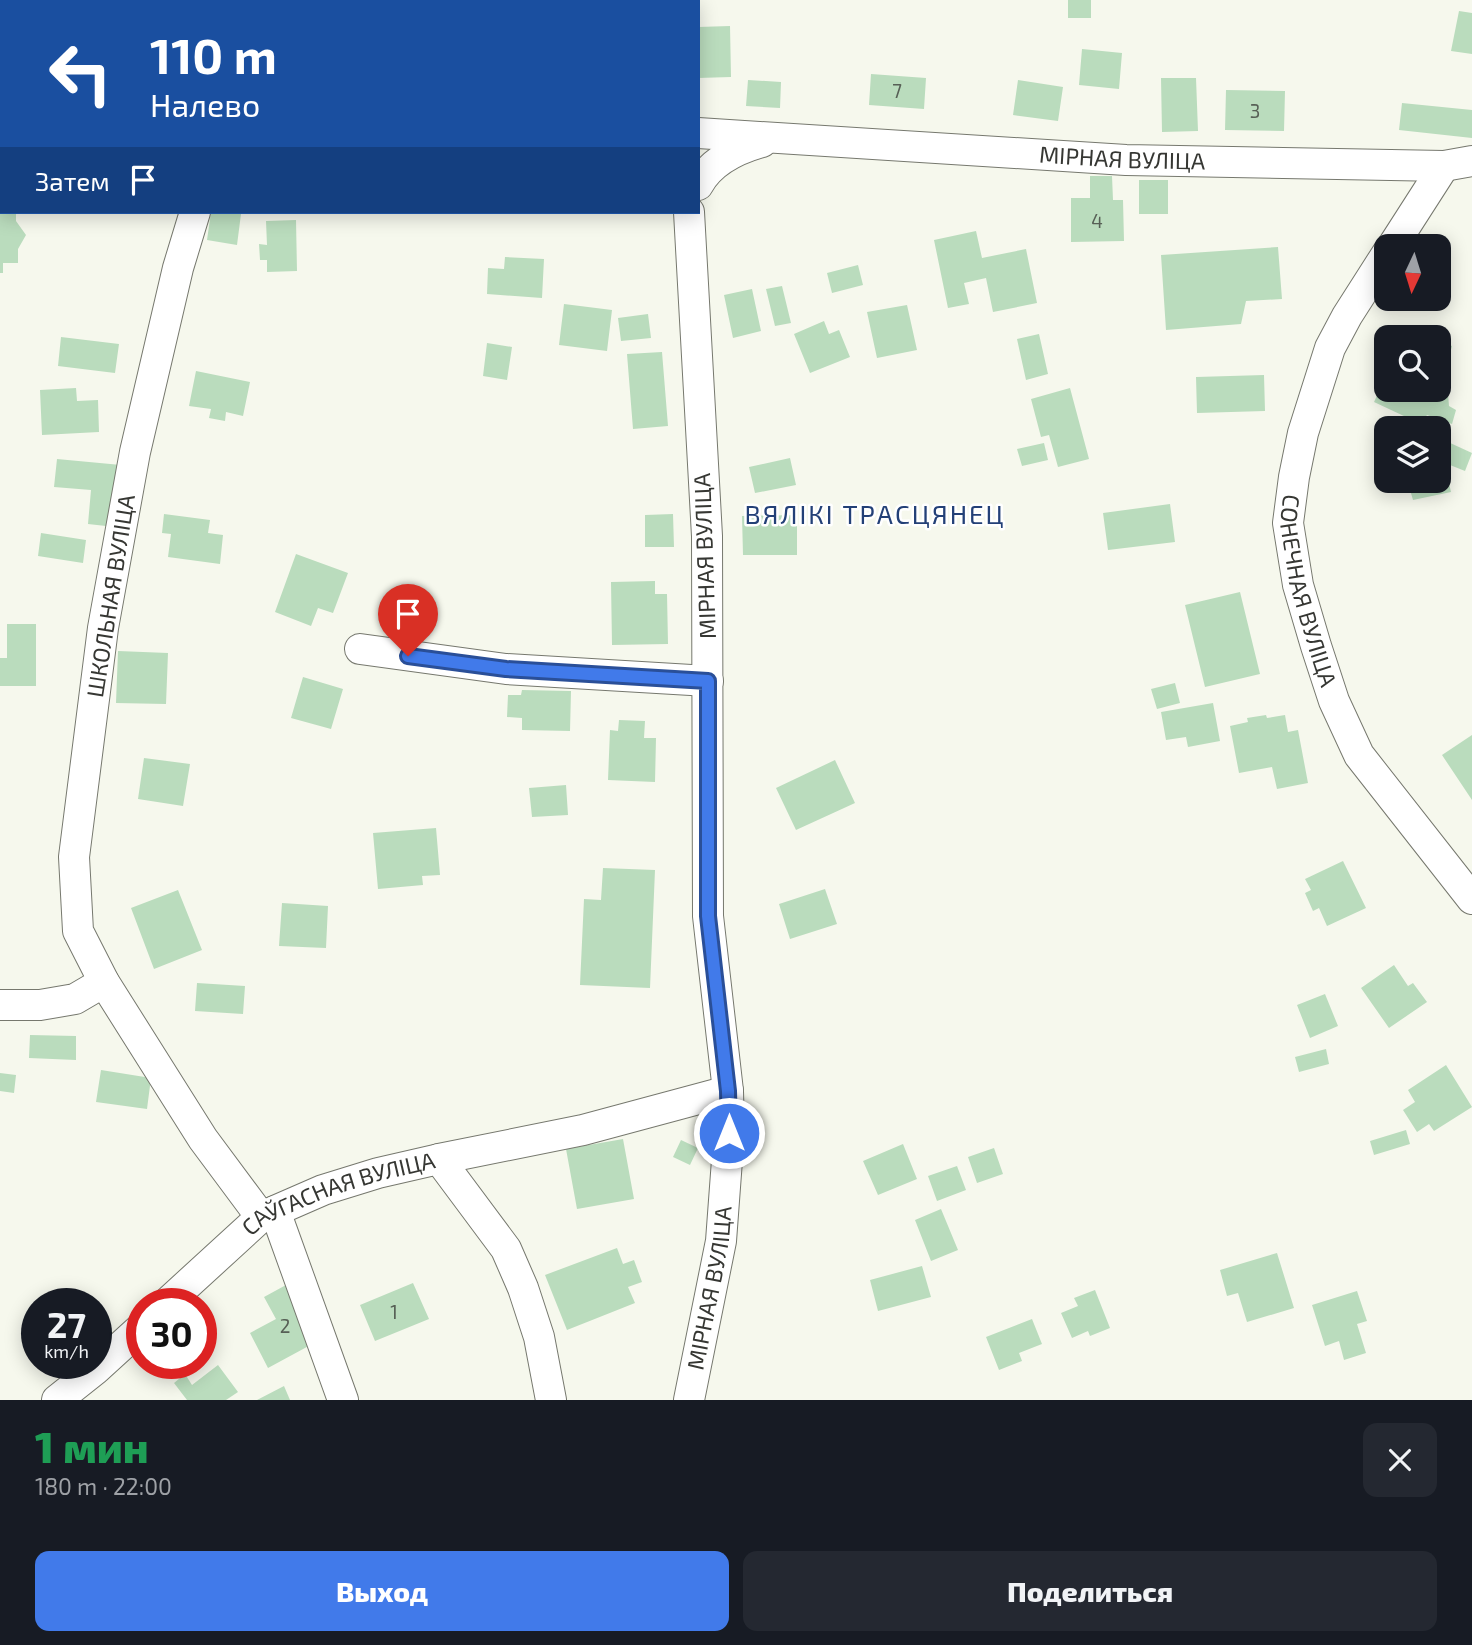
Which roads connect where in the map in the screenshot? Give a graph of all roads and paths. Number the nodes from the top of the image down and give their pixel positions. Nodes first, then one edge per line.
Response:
1 (700, 133) edge
2 (772, 139) junction
3 (1458, 164) edge
4 (700, 181) edge
5 (194, 214) edge
6 (689, 214) edge
7 (1402, 234) edge
8 (1374, 274) edge
9 (359, 649) dead end
10 (708, 681) junction
11 (1472, 899) edge
12 (104, 982) junction
13 (0, 1005) edge
14 (728, 1091) junction
15 (439, 1159) junction
16 (268, 1214) junction
17 (184, 1288) edge
18 (126, 1341) edge
19 (57, 1400) edge
20 (343, 1400) edge
21 (551, 1400) edge
22 (689, 1400) edge

1 - 2 street, МІРНАЯ ВУЛІЦА
2 - 3 street, МІРНАЯ ВУЛІЦА
2 - 4 street, МІРНАЯ ВУЛІЦА
3 - 7 street
5 - 12 street, ШКОЛЬНАЯ ВУЛІЦА
6 - 10 street, МІРНАЯ ВУЛІЦА
8 - 11 street, СОНЕЧНАЯ ВУЛІЦА
9 - 10 street
10 - 14 street, МІРНАЯ ВУЛІЦА
12 - 13 street
12 - 16 street, ШКОЛЬНАЯ ВУЛІЦА
14 - 15 street
14 - 22 street, МІРНАЯ ВУЛІЦА
15 - 16 street, САЎГАСНАЯ ВУЛІЦА
15 - 21 street, САЎГАСНАЯ ВУЛІЦА
16 - 17 street, САЎГАСНАЯ ВУЛІЦА
16 - 20 street, ШКОЛЬНАЯ ВУЛІЦА
18 - 19 street

